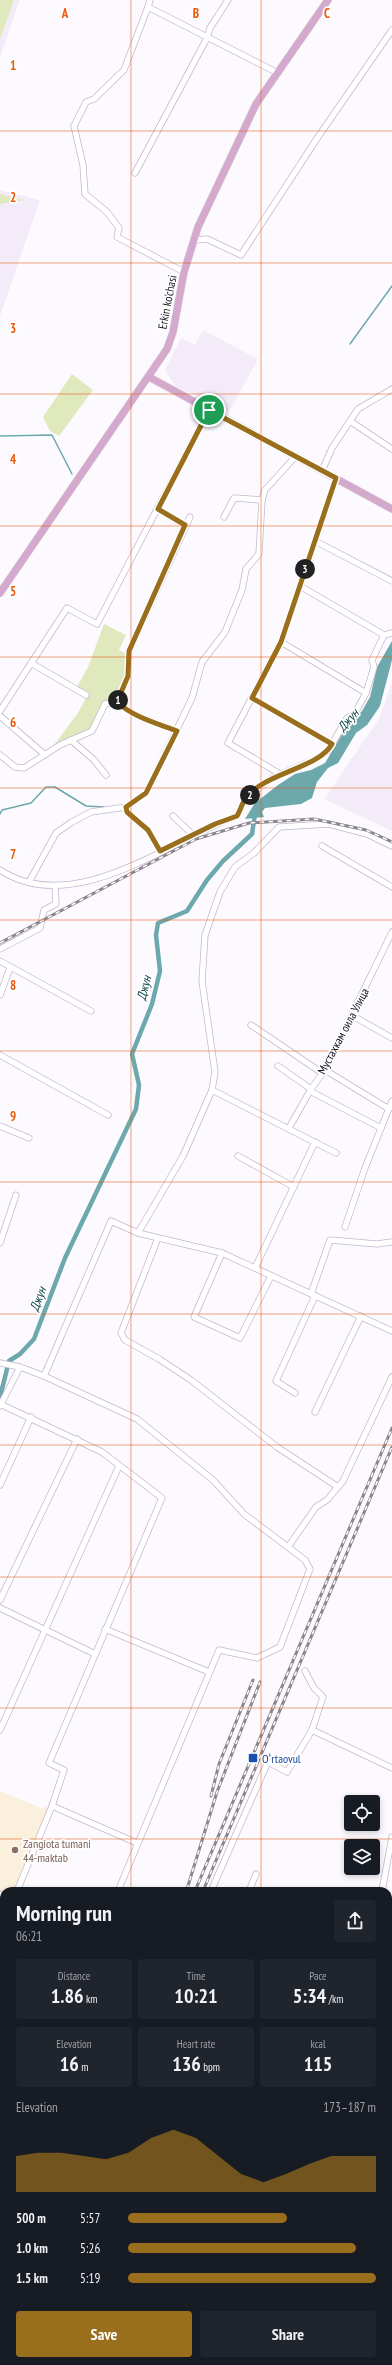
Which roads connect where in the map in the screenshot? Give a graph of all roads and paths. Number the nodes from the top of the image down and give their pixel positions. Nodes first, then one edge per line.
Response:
1 (150, 0) edge
2 (228, 0) edge
3 (328, 0) edge
4 (148, 7) junction
5 (392, 30) edge
6 (207, 38) junction
7 (276, 72) junction
8 (135, 173) dead end
9 (196, 240) junction
10 (184, 272) junction
11 (149, 377) junction
12 (392, 389) edge
13 (209, 410) junction
14 (350, 421) junction
15 (392, 449) edge
16 (296, 456) junction
17 (322, 471) junction
18 (336, 478) junction
19 (262, 500) junction
20 (158, 509) junction
21 (392, 509) edge
22 (190, 517) dead end
23 (224, 517) dead end
24 (185, 525) junction
25 (315, 541) junction
26 (392, 581) edge
27 (300, 586) junction
28 (0, 592) edge
29 (392, 633) edge
30 (384, 635) junction
31 (281, 642) junction
32 (31, 663) junction
33 (366, 694) junction
34 (86, 695) dead end
35 (252, 698) junction
36 (117, 702) junction
37 (0, 711) edge
38 (0, 716) edge
39 (177, 731) junction
40 (72, 740) junction
41 (332, 744) junction
42 (0, 755) edge
43 (45, 755) junction
44 (280, 774) junction
45 (106, 775) dead end
46 (126, 807) junction
47 (173, 816) dead end
48 (193, 835) junction
49 (322, 846) dead end
50 (392, 846) edge
51 (160, 851) junction
52 (0, 870) edge
53 (29, 882) junction
54 (55, 886) junction
55 (392, 887) edge
56 (392, 932) edge
57 (0, 949) edge
58 (0, 961) edge
59 (10, 968) junction
60 (0, 995) edge
61 (92, 1011) dead end
62 (353, 1016) junction
63 (251, 1025) dead end
64 (391, 1035) edge
65 (0, 1055) edge
66 (278, 1066) dead end
67 (324, 1071) junction
68 (212, 1090) junction
69 (311, 1090) junction
70 (392, 1101) edge
71 (389, 1108) junction
72 (108, 1115) dead end
73 (0, 1126) edge
74 (289, 1128) junction
75 (381, 1128) junction
76 (29, 1138) dead end
77 (315, 1142) junction
78 (336, 1153) dead end
79 (238, 1156) dead end
80 (294, 1187) junction
81 (16, 1196) dead end
82 (345, 1227) dead end
83 (138, 1233) junction
84 (158, 1238) junction
85 (392, 1242) edge
86 (0, 1243) edge
87 (222, 1254) junction
88 (256, 1268) junction
89 (271, 1276) junction
90 (313, 1295) junction
91 (361, 1316) junction
92 (392, 1331) edge
93 (1, 1363) edge
94 (20, 1367) junction
95 (44, 1376) junction
96 (392, 1376) edge
97 (295, 1393) dead end
98 (1, 1405) edge
99 (315, 1412) dead end
100 (31, 1417) junction
101 (77, 1440) junction
102 (119, 1466) junction
103 (0, 1485) edge
104 (338, 1487) junction
105 (288, 1547) junction
106 (0, 1600) edge
107 (0, 1608) edge
108 (47, 1629) junction
109 (105, 1629) junction
110 (94, 1654) junction
111 (305, 1671) dead end
112 (209, 1672) junction
113 (0, 1730) edge
114 (312, 1730) junction
115 (392, 1768) edge
116 (52, 1806) junction
117 (392, 1837) edge
118 (137, 1844) junction
119 (256, 1874) dead end
120 (19, 1887) edge
121 (120, 1887) edge
122 (213, 1887) edge
123 (251, 1887) edge
124 (383, 1887) edge

1 - 4 street
2 - 6 street
3 - 7 main road, Erkin ko'chasi
4 - 6 street
4 - 10 street
5 - 9 street
6 - 7 street
6 - 8 street
7 - 9 main road, Erkin ko'chasi
9 - 10 main road, Erkin ko'chasi
10 - 11 main road, Erkin ko'chasi
11 - 13 main road
11 - 28 main road, Erkin ko'chasi
12 - 14 street
13 - 16 main road
13 - 20 street
14 - 15 street
14 - 17 street
16 - 17 main road
16 - 19 street
17 - 18 main road
18 - 21 main road
18 - 25 street
19 - 23 street
19 - 39 street
20 - 24 street
20 - 32 street
22 - 24 street
24 - 36 street
25 - 26 street
25 - 27 street
27 - 30 street
27 - 31 street
29 - 30 street
30 - 33 street
31 - 33 street
31 - 35 street
32 - 34 street
32 - 37 street
33 - 41 street
35 - 41 street
35 - 44 street
36 - 39 street
36 - 40 street
38 - 43 street
39 - 46 street
40 - 43 street
40 - 45 street
41 - 44 street
42 - 43 street
44 - 48 street
46 - 51 street
46 - 53 street
47 - 48 street
48 - 51 street
49 - 55 street
50 - 68 street
51 - 54 street
52 - 53 street
53 - 54 street
54 - 57 street
56 - 62 street, Мустахкам оила Улица
58 - 59 street
59 - 60 street
59 - 61 street
62 - 64 street
62 - 67 street, Мустахкам оила Улица
63 - 67 street
65 - 72 street
66 - 69 street
67 - 69 street, Мустахкам оила Улица
67 - 71 street
68 - 74 street
68 - 83 street
69 - 74 street, Мустахкам оила Улица
69 - 75 street
70 - 71 street
71 - 75 street
73 - 76 street
74 - 77 street
75 - 82 street
77 - 78 street
77 - 80 street
79 - 80 street
80 - 88 street
81 - 86 street
83 - 84 street
83 - 95 street
84 - 87 street
84 - 104 street
85 - 90 street
87 - 88 street
87 - 89 street
88 - 89 street
89 - 90 street
90 - 91 street
90 - 97 street
91 - 92 street
91 - 99 street
93 - 94 street
94 - 95 street
94 - 98 street
95 - 105 street
96 - 104 street
98 - 100 street
100 - 101 street
100 - 103 street
101 - 102 street
101 - 106 street
102 - 108 street
102 - 109 street
104 - 105 street
105 - 112 street
107 - 108 street
108 - 110 street
108 - 113 street
109 - 110 street
109 - 112 street
110 - 116 street
111 - 114 street
112 - 118 street
114 - 115 street
114 - 122 street
116 - 118 street
116 - 120 street
117 - 124 street
118 - 121 street
119 - 123 street

